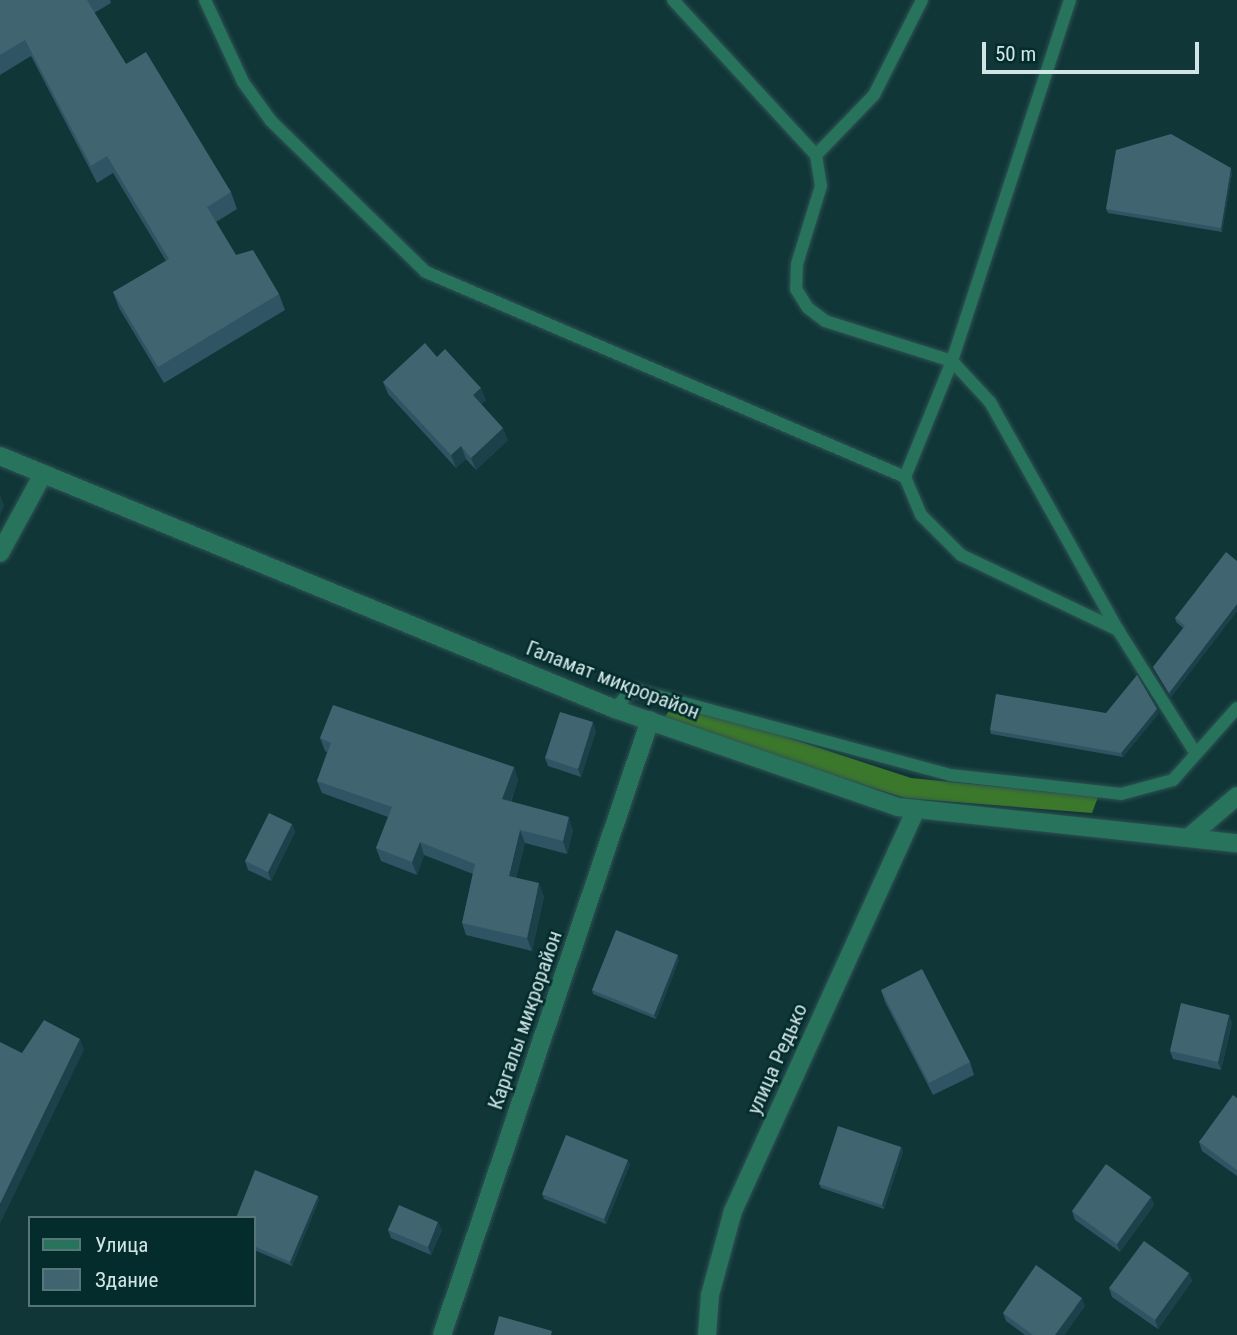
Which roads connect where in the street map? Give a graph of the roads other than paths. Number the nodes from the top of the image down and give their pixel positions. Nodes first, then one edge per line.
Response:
1 (205, 0) edge
2 (673, 0) edge
3 (922, 0) edge
4 (1070, 0) edge
5 (816, 155) junction
6 (952, 361) junction
7 (0, 456) edge
8 (43, 474) junction
9 (905, 477) junction
10 (0, 553) edge
11 (1118, 630) junction
12 (1237, 708) edge
13 (615, 709) junction
14 (650, 720) junction
15 (1196, 754) junction
16 (1237, 796) edge
17 (916, 809) junction
18 (1189, 837) junction
19 (1237, 843) edge
20 (442, 1335) edge
21 (707, 1335) edge

1 - 9 lane
2 - 5 lane
3 - 5 lane
4 - 6 lane
5 - 6 lane
6 - 9 lane
6 - 11 lane
7 - 8 street, Галамат микрорайон
8 - 10 street
8 - 13 street, Галамат микрорайон
9 - 11 lane
11 - 15 lane
12 - 15 lane
13 - 14 street, Галамат микрорайон
13 - 15 lane
14 - 17 street, Галамат микрорайон
14 - 20 street, Каргалы микрорайон
16 - 18 street
17 - 18 street, Галамат микрорайон
17 - 21 street, улица Редько
18 - 19 street, Галамат микрорайон

